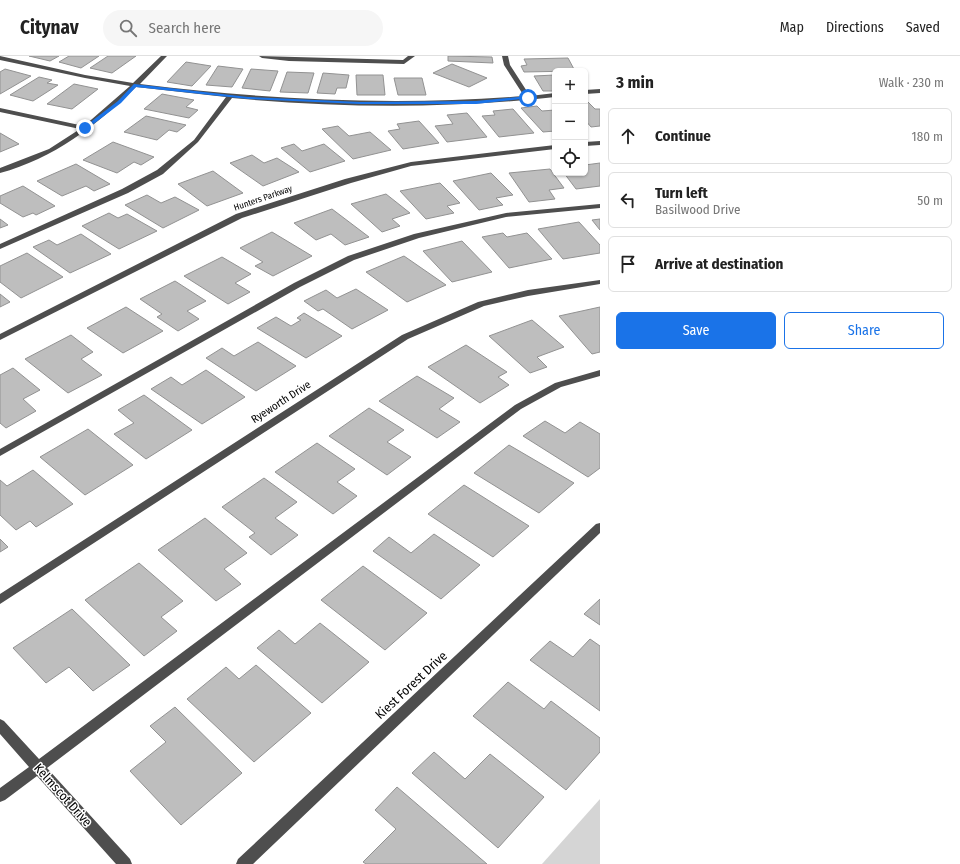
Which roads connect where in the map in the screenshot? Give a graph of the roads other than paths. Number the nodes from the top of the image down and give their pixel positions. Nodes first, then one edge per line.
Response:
1 (164, 56) edge
2 (262, 56) edge
3 (412, 56) edge
4 (504, 56) edge
5 (0, 58) edge
6 (135, 85) junction
7 (600, 91) edge
8 (588, 92) edge
9 (552, 95) edge
10 (230, 96) junction
11 (528, 98) junction
12 (0, 110) edge
13 (85, 128) junction
14 (600, 143) edge
15 (588, 144) edge
16 (552, 147) edge
17 (0, 171) edge
18 (600, 206) edge
19 (0, 247) edge
20 (600, 282) edge
21 (0, 337) edge
22 (600, 373) edge
23 (0, 453) edge
24 (600, 527) edge
25 (0, 600) edge
26 (0, 725) edge
27 (38, 767) junction
28 (0, 796) edge
29 (125, 864) edge
30 (243, 864) edge

1 - 6 street
2 - 3 street
4 - 11 street
5 - 6 street
6 - 10 street
6 - 13 street
7 - 8 street
9 - 11 street
10 - 11 street
10 - 19 street
12 - 13 street
13 - 17 street
14 - 15 street
16 - 21 street, Hunters Parkway
18 - 23 street
20 - 25 street, Ryeworth Drive
22 - 27 street
24 - 30 street, Kiest Forest Drive
26 - 27 street, Kelmscot Drive
27 - 28 street
27 - 29 street, Kelmscot Drive

